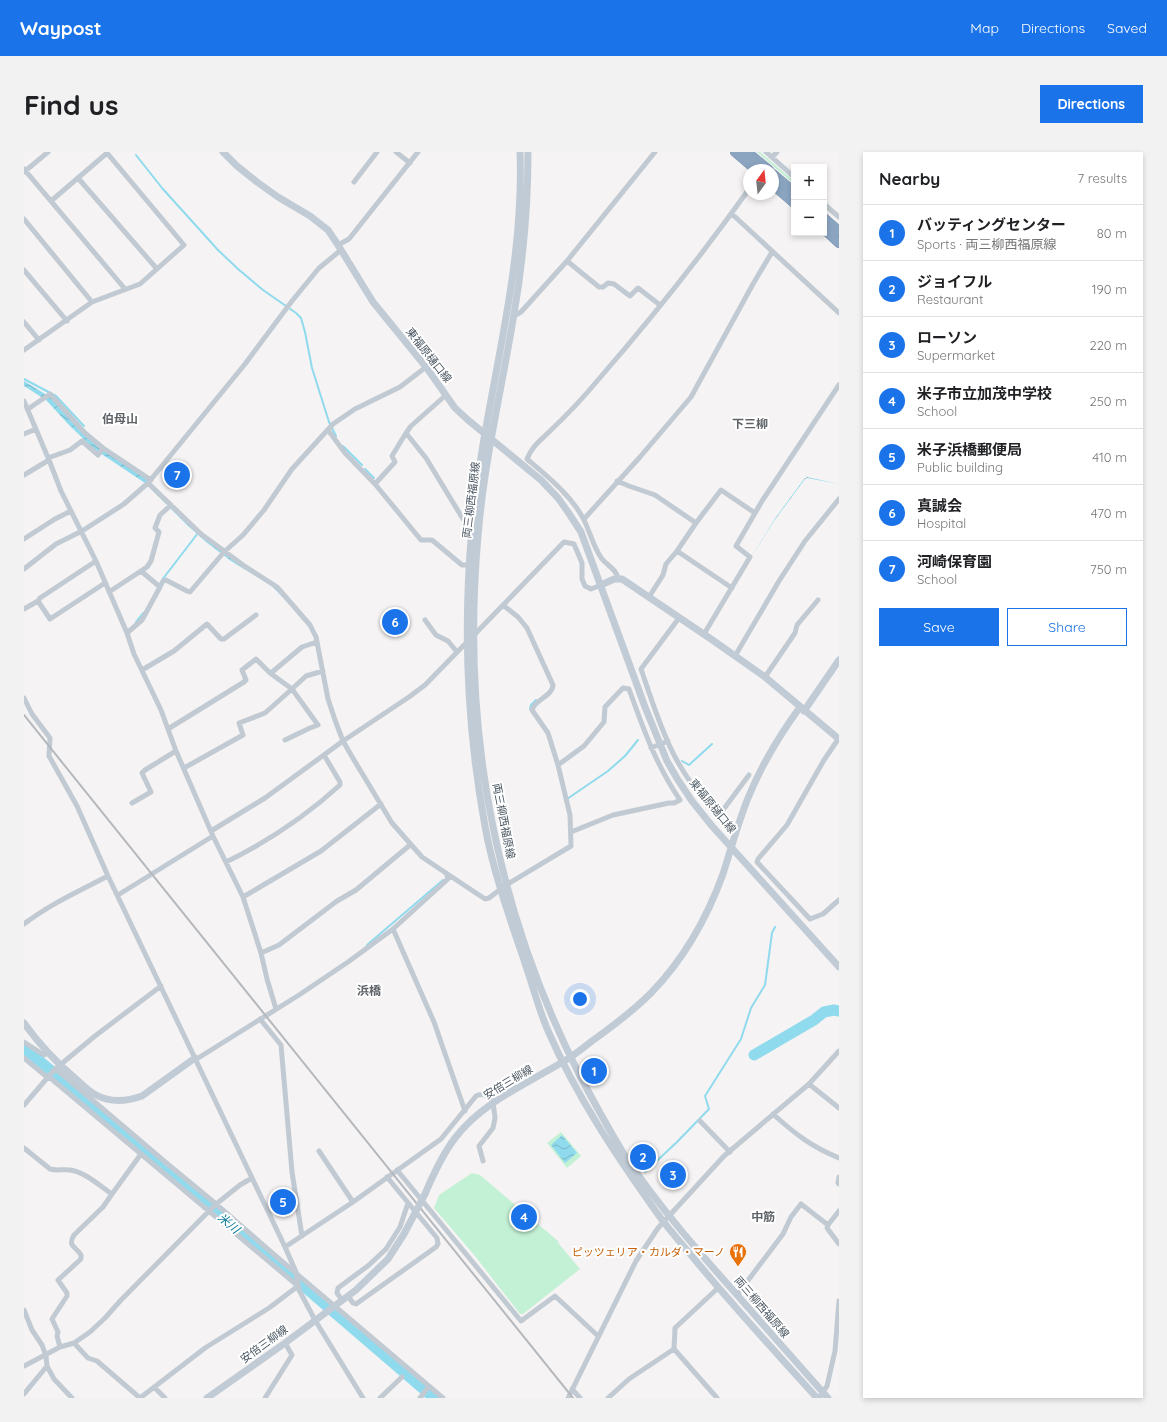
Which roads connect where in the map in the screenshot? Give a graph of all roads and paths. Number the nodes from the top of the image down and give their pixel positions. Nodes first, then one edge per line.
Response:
1 (48, 152) edge
2 (223, 152) edge
3 (377, 152) edge
4 (396, 152) edge
5 (418, 152) edge
6 (520, 152) edge
7 (528, 152) edge
8 (655, 152) edge
9 (735, 152) edge
10 (748, 152) edge
11 (766, 152) edge
12 (776, 152) edge
13 (106, 153) edge
14 (772, 157) junction
15 (410, 162) junction
16 (749, 164) edge
17 (762, 164) edge
18 (24, 171) edge
19 (791, 174) edge
20 (78, 178) junction
21 (779, 179) edge
22 (354, 182) dead end
23 (791, 189) edge
24 (779, 190) edge
25 (743, 198) edge
26 (791, 200) edge
27 (51, 201) junction
28 (827, 207) edge
29 (732, 214) junction
30 (839, 217) edge
31 (25, 221) edge
32 (827, 221) edge
33 (839, 231) edge
34 (827, 232) edge
35 (839, 243) edge
36 (340, 248) junction
37 (772, 252) junction
38 (567, 261) junction
39 (157, 269) junction
40 (24, 270) edge
41 (125, 289) junction
42 (92, 302) junction
43 (660, 305) junction
44 (839, 313) edge
45 (514, 316) junction
46 (67, 321) junction
47 (24, 322) edge
48 (39, 340) junction
49 (24, 350) edge
50 (426, 367) junction
51 (839, 385) edge
52 (446, 395) junction
53 (24, 401) edge
54 (28, 409) junction
55 (36, 429) junction
56 (328, 430) junction
57 (406, 433) junction
58 (24, 434) edge
59 (488, 436) junction
60 (101, 450) junction
61 (49, 459) junction
62 (24, 475) edge
63 (618, 481) junction
64 (150, 482) junction
65 (375, 484) junction
66 (839, 499) edge
67 (171, 505) junction
68 (71, 511) junction
69 (755, 513) junction
70 (584, 518) junction
71 (696, 523) junction
72 (472, 525) junction
73 (82, 531) junction
74 (24, 540) edge
75 (677, 551) junction
76 (224, 552) junction
77 (96, 561) junction
78 (469, 565) junction
79 (24, 569) edge
80 (142, 571) junction
81 (618, 578) junction
82 (105, 583) junction
83 (601, 585) junction
84 (160, 587) junction
85 (732, 588) junction
86 (109, 592) junction
87 (649, 597) junction
88 (818, 600) dead end
89 (38, 601) junction
90 (503, 605) junction
91 (24, 609) edge
92 (256, 615) dead end
93 (679, 618) junction
94 (425, 620) dead end
95 (127, 633) junction
96 (704, 634) junction
97 (474, 635) junction
98 (317, 642) junction
99 (468, 642) junction
100 (457, 652) junction
101 (735, 656) junction
102 (839, 660) edge
103 (142, 670) junction
104 (322, 671) junction
105 (271, 673) junction
106 (765, 678) junction
107 (292, 689) junction
108 (24, 698) edge
109 (802, 709) junction
110 (168, 729) junction
111 (839, 739) edge
112 (285, 740) dead end
113 (343, 741) junction
114 (668, 741) junction
115 (660, 745) junction
116 (651, 748) junction
117 (176, 751) junction
118 (324, 755) junction
119 (558, 765) junction
120 (184, 768) junction
121 (749, 775) dead end
122 (132, 803) dead end
123 (381, 804) junction
124 (571, 832) junction
125 (212, 834) junction
126 (410, 845) junction
127 (732, 847) junction
128 (226, 862) junction
129 (448, 875) junction
130 (108, 876) junction
131 (504, 887) junction
132 (118, 896) junction
133 (243, 897) junction
134 (839, 900) edge
135 (797, 905) junction
136 (790, 912) junction
137 (24, 924) edge
138 (394, 929) junction
139 (261, 953) junction
140 (839, 967) edge
141 (161, 986) junction
142 (276, 1009) junction
143 (260, 1019) junction
144 (24, 1023) edge
145 (24, 1042) edge
146 (839, 1051) edge
147 (48, 1053) junction
148 (571, 1057) junction
149 (24, 1058) edge
150 (195, 1059) junction
151 (563, 1062) junction
152 (57, 1068) junction
153 (48, 1076) junction
154 (809, 1084) junction
155 (493, 1102) junction
156 (24, 1105) edge
157 (839, 1108) edge
158 (465, 1111) junction
159 (773, 1114) junction
160 (700, 1121) dead end
161 (24, 1148) edge
162 (319, 1151) dead end
163 (730, 1152) junction
164 (141, 1154) junction
165 (839, 1158) edge
166 (483, 1161) dead end
167 (397, 1170) junction
168 (839, 1177) edge
169 (252, 1178) junction
170 (387, 1178) junction
171 (839, 1184) edge
172 (112, 1194) junction
173 (353, 1202) junction
174 (408, 1203) junction
175 (216, 1204) junction
176 (210, 1211) junction
177 (839, 1212) edge
178 (666, 1220) junction
179 (828, 1225) junction
180 (302, 1236) junction
181 (839, 1244) edge
182 (285, 1247) junction
183 (296, 1273) junction
184 (298, 1285) junction
185 (718, 1288) junction
186 (737, 1295) junction
187 (345, 1298) junction
188 (839, 1301) edge
189 (334, 1305) junction
190 (24, 1310) edge
191 (315, 1320) junction
192 (26, 1324) edge
193 (598, 1336) junction
194 (74, 1343) junction
195 (285, 1343) junction
196 (60, 1347) junction
197 (674, 1349) junction
198 (46, 1356) junction
199 (24, 1366) edge
200 (47, 1366) junction
201 (402, 1377) dead end
202 (154, 1387) junction
203 (427, 1389) junction
204 (572, 1389) junction
205 (24, 1394) edge
206 (822, 1397) edge
207 (72, 1398) edge
208 (165, 1398) edge
209 (207, 1398) edge
210 (265, 1398) edge
211 (362, 1398) edge
212 (380, 1398) edge
213 (420, 1398) edge
214 (443, 1398) edge
215 (568, 1398) edge
216 (580, 1398) edge
217 (608, 1398) edge
218 (717, 1398) edge

1 - 18 street
2 - 36 main road, 東福原樋口線
3 - 22 street
4 - 15 street
5 - 15 street
6 - 59 main road, 両三柳西福原線
7 - 45 main road, 両三柳西福原線
8 - 38 street
9 - 16 highway
10 - 17 highway
11 - 14 street
12 - 14 street
13 - 20 street
13 - 39 street
14 - 19 street
15 - 36 street
18 - 27 street
20 - 27 street
20 - 39 street
21 - 23 highway
24 - 26 highway
25 - 29 street
27 - 41 street
28 - 30 street
29 - 37 street
29 - 43 street
31 - 42 street
32 - 33 highway
34 - 35 highway
36 - 50 main road, 東福原樋口線
36 - 64 street
37 - 44 street
37 - 63 street
38 - 43 street
38 - 45 street
39 - 41 street
40 - 46 street
41 - 42 street
42 - 46 street
43 - 70 street
45 - 59 main road, 両三柳西福原線
46 - 48 street
47 - 48 street
48 - 49 street
50 - 52 main road, 東福原樋口線
50 - 56 street
51 - 69 street
52 - 57 street
52 - 59 main road, 東福原樋口線
53 - 54 street
54 - 55 street
54 - 60 street
55 - 58 street
55 - 61 street
56 - 65 street
56 - 76 street
57 - 65 street
57 - 72 street
59 - 72 main road, 両三柳西福原線
59 - 83 main road, 東福原樋口線
59 - 97 main road, 両三柳西福原線
60 - 61 street
60 - 64 street
61 - 62 street
61 - 68 street
63 - 70 street
63 - 71 street
64 - 67 street
64 - 73 street
65 - 78 street
66 - 101 street
67 - 76 street
67 - 80 street
68 - 73 street
68 - 74 street
69 - 71 street
69 - 85 street
70 - 81 street
71 - 75 street
72 - 78 main road, 両三柳西福原線
73 - 77 street
73 - 79 street
75 - 85 street
75 - 87 street
76 - 84 street
76 - 98 street
77 - 82 street
77 - 89 street
78 - 99 main road, 両三柳西福原線
80 - 84 street
80 - 86 street
81 - 83 main road
81 - 87 main road
82 - 86 street
82 - 89 street
83 - 90 street
83 - 115 main road, 東福原樋口線
84 - 95 street
85 - 96 street
86 - 95 street
87 - 93 main road
88 - 106 street
89 - 91 street
90 - 97 street
90 - 119 street
92 - 103 street
93 - 96 main road
93 - 114 street
94 - 100 street
95 - 103 street
96 - 101 main road
97 - 99 street
97 - 131 main road, 両三柳西福原線
98 - 104 street
98 - 105 street
99 - 100 street
99 - 131 main road, 両三柳西福原線
100 - 113 street
101 - 106 main road
102 - 109 main road, 安倍三柳線
103 - 110 street
104 - 107 street
104 - 113 street
105 - 107 street
105 - 110 street
106 - 109 main road
107 - 112 street
107 - 120 street
108 - 130 street
109 - 111 main road
109 - 127 main road, 安倍三柳線
110 - 117 street
111 - 135 street
113 - 118 street
113 - 123 street
114 - 115 street
114 - 121 street
115 - 116 street
115 - 127 main road, 東福原樋口線
116 - 119 street
116 - 124 street
117 - 120 street
117 - 122 street
118 - 125 street
118 - 128 street
119 - 124 street
120 - 125 street
123 - 126 street
123 - 133 street
124 - 131 street
125 - 128 street
125 - 132 street
126 - 129 street
126 - 139 street
127 - 136 main road, 東福原樋口線
127 - 148 main road, 安倍三柳線
128 - 133 street
129 - 131 street
129 - 138 street
130 - 132 street
130 - 137 street
131 - 148 main road, 両三柳西福原線
131 - 151 main road, 両三柳西福原線
132 - 141 street
133 - 139 street
134 - 135 street
135 - 136 street
136 - 140 main road, 東福原樋口線
138 - 142 street
138 - 158 street
139 - 142 street
141 - 150 street
141 - 152 street
142 - 143 street
143 - 150 street
143 - 180 street
144 - 147 main road
145 - 147 street
146 - 154 street
147 - 152 main road
148 - 151 main road, 安倍三柳線
148 - 178 main road, 両三柳西福原線
149 - 153 street
150 - 152 main road
150 - 169 street
151 - 155 main road, 安倍三柳線
151 - 178 main road, 両三柳西福原線
152 - 153 street
152 - 175 street
153 - 156 street
153 - 164 street
154 - 157 street
154 - 159 street
155 - 158 street
155 - 166 street
155 - 187 main road, 安倍三柳線, bridge
158 - 167 street
159 - 163 street
159 - 165 street
160 - 163 street
161 - 172 street
162 - 173 street
163 - 178 street
164 - 172 street
164 - 176 street
167 - 170 street
167 - 193 street
168 - 171 street
169 - 175 street
169 - 182 street
170 - 173 street
170 - 174 street
172 - 196 street
173 - 180 street
174 - 187 street
174 - 187 street
175 - 176 street
175 - 183 street
176 - 184 street
176 - 194 street
177 - 179 street
178 - 185 main road, 両三柳西福原線
178 - 186 main road, 両三柳西福原線
178 - 193 street
179 - 181 street
179 - 186 street
180 - 182 street
182 - 183 street
183 - 184 street
183 - 189 street
184 - 191 street
184 - 202 street
185 - 197 street
185 - 206 main road, 両三柳西福原線
186 - 206 main road, 両三柳西福原線
187 - 189 main road, 安倍三柳線
188 - 206 street
189 - 191 main road, 安倍三柳線
189 - 203 street
190 - 192 street
191 - 195 main road, 安倍三柳線
191 - 211 street
192 - 198 street
193 - 204 street
194 - 196 street
194 - 202 street
195 - 209 main road, 安倍三柳線
195 - 210 street
196 - 198 street
197 - 217 street
197 - 218 street
198 - 199 street
198 - 200 street
200 - 205 street
200 - 207 street
201 - 212 street
202 - 208 street
203 - 213 street
203 - 214 street
204 - 215 street
204 - 216 street

